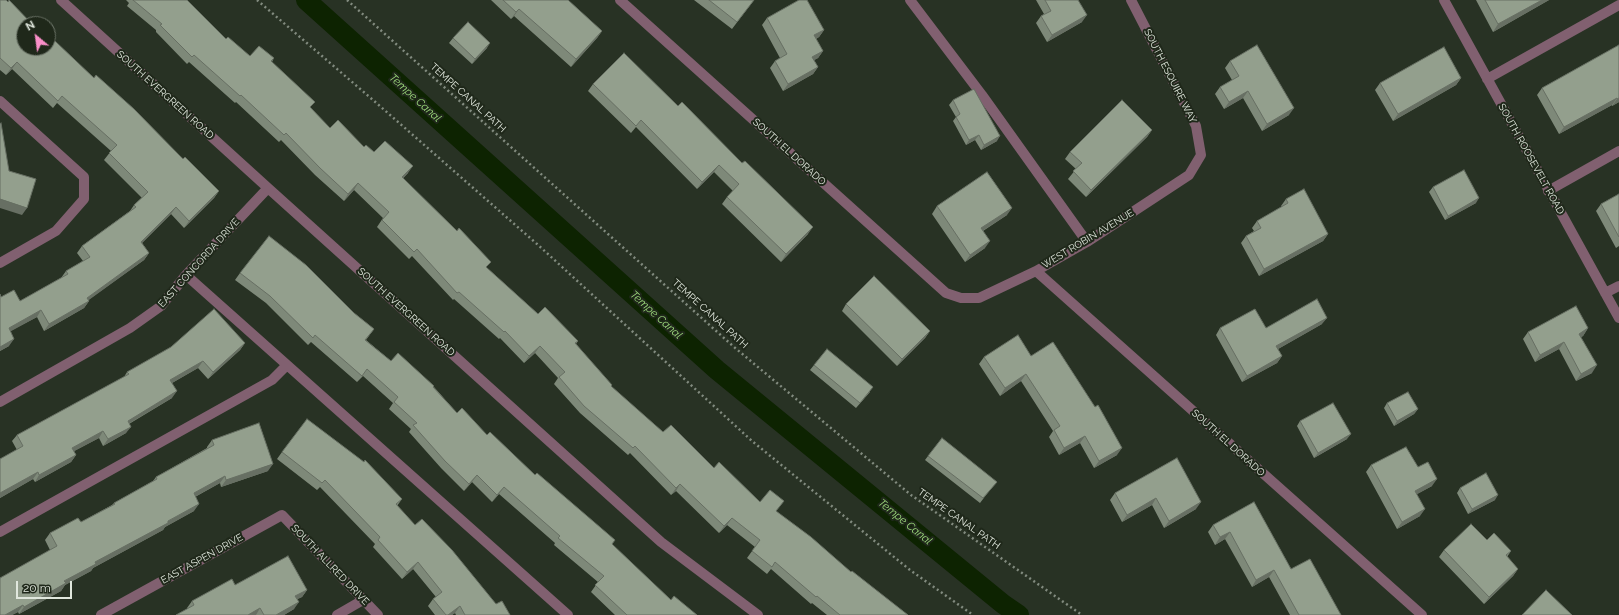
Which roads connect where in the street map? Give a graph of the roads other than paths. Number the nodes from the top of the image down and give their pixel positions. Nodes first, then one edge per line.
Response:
1 (61, 0) edge
2 (620, 0) edge
3 (910, 0) edge
4 (1131, 0) edge
5 (1444, 0) edge
6 (1619, 5) edge
7 (1487, 79) junction
8 (0, 101) edge
9 (1619, 151) edge
10 (1201, 154) joint
11 (268, 188) junction
12 (1548, 191) junction
13 (1087, 242) junction
14 (0, 263) edge
15 (1036, 271) junction
16 (186, 275) junction
17 (1619, 286) edge
18 (1605, 293) junction
19 (961, 298) joint
20 (1619, 318) edge
21 (287, 365) junction
22 (0, 402) edge
23 (282, 515) joint
24 (0, 532) edge
25 (363, 600) junction
26 (102, 615) edge
27 (337, 615) edge
28 (378, 615) edge
29 (568, 615) edge
30 (758, 615) edge
31 (1422, 615) edge

1 - 11 street, SOUTH EVERGREEN ROAD
2 - 19 street, SOUTH EL DORADO
3 - 13 street
4 - 10 street, SOUTH ESQUIRE WAY
5 - 7 street, SOUTH ROOSEVELT ROAD
6 - 7 street
7 - 12 street, SOUTH ROOSEVELT ROAD
8 - 14 street
9 - 12 street
10 - 13 street, WEST ROBIN AVENUE
11 - 16 street, EAST CONCORDA DRIVE
11 - 30 street, SOUTH EVERGREEN ROAD
12 - 18 street, SOUTH ROOSEVELT ROAD
13 - 15 street, WEST ROBIN AVENUE
15 - 19 street, WEST ROBIN AVENUE
15 - 31 street, SOUTH EL DORADO
16 - 21 street
16 - 22 street, EAST CONCORDA DRIVE
17 - 18 street
18 - 20 street, SOUTH ROOSEVELT ROAD
21 - 24 street
21 - 29 street
23 - 25 street, SOUTH ALLRED DRIVE
23 - 26 street, EAST ASPEN DRIVE
25 - 27 street
25 - 28 street, SOUTH ALLRED DRIVE

